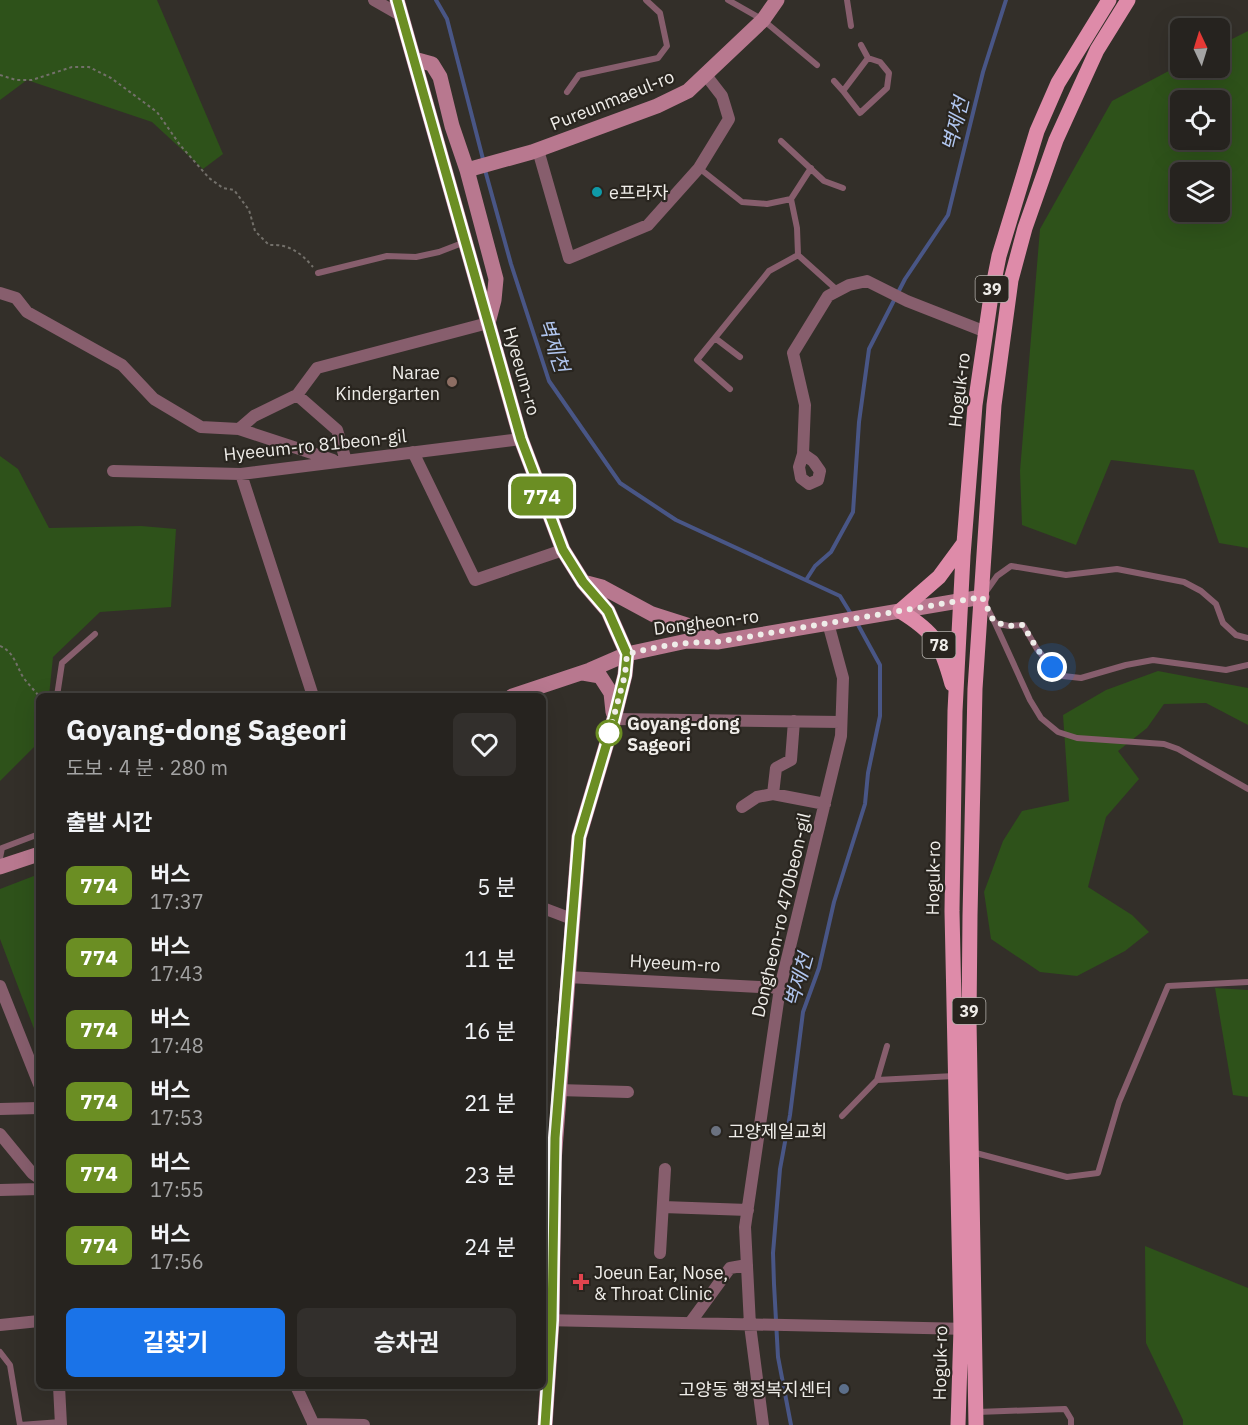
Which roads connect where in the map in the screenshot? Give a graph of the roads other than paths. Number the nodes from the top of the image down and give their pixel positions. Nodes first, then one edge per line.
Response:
1 (374, 0) edge
2 (397, 0) edge
3 (646, 0) edge
4 (728, 0) edge
5 (777, 0) edge
6 (847, 0) edge
7 (1109, 0) edge
8 (1128, 0) edge
9 (402, 16) junction
10 (763, 20) junction
11 (851, 26) dead end
12 (861, 45) dead end
13 (868, 58) junction
14 (414, 59) junction
15 (817, 65) dead end
16 (705, 74) junction
17 (834, 81) dead end
18 (843, 91) junction
19 (567, 92) dead end
20 (781, 141) dead end
21 (535, 151) junction
22 (699, 168) junction
23 (811, 168) junction
24 (471, 169) junction
25 (843, 188) dead end
26 (791, 199) junction
27 (465, 242) junction
28 (798, 255) junction
29 (318, 273) road end
30 (837, 290) junction
31 (0, 293) edge
32 (488, 323) junction
33 (986, 332) junction
34 (715, 338) junction
35 (740, 357) dead end
36 (730, 389) dead end
37 (297, 395) junction
38 (239, 429) junction
39 (521, 439) junction
40 (413, 452) junction
41 (802, 454) dead end
42 (342, 461) junction
43 (112, 471) dead end
44 (241, 474) junction
45 (964, 543) junction
46 (563, 550) junction
47 (583, 582) junction
48 (982, 597) junction
49 (962, 600) junction
50 (900, 611) junction
51 (834, 622) junction
52 (994, 622) junction
53 (95, 634) dead end
54 (1248, 638) edge
55 (717, 642) junction
56 (627, 654) junction
57 (1248, 665) edge
58 (583, 673) junction
59 (57, 693) edge
60 (312, 693) edge
61 (521, 693) edge
62 (956, 695) junction
63 (614, 719) junction
64 (794, 721) junction
65 (841, 722) junction
66 (1248, 789) edge
67 (773, 794) junction
68 (825, 804) junction
69 (742, 807) dead end
70 (36, 835) edge
71 (36, 855) edge
72 (0, 858) edge
73 (0, 867) edge
74 (546, 909) edge
75 (572, 919) junction
76 (567, 977) junction
77 (1248, 982) edge
78 (0, 986) edge
79 (780, 988) junction
80 (887, 1046) dead end
81 (36, 1076) edge
82 (954, 1076) junction
83 (877, 1080) junction
84 (558, 1090) junction
85 (628, 1092) dead end
86 (36, 1108) edge
87 (0, 1109) edge
88 (842, 1116) dead end
89 (0, 1134) edge
90 (972, 1152) junction
91 (548, 1162) edge
92 (665, 1169) dead end
93 (36, 1176) edge
94 (36, 1189) edge
95 (0, 1190) edge
96 (663, 1207) junction
97 (748, 1210) junction
98 (660, 1253) dead end
99 (747, 1265) junction
100 (547, 1320) edge
101 (36, 1321) edge
102 (690, 1323) junction
103 (0, 1325) edge
104 (756, 1325) junction
105 (968, 1329) junction
106 (0, 1352) edge
107 (546, 1372) edge
108 (59, 1389) edge
109 (300, 1389) edge
110 (546, 1389) edge
111 (976, 1418) edge
112 (61, 1424) edge
113 (313, 1425) edge
114 (364, 1425) edge
115 (545, 1425) edge
116 (763, 1425) edge
117 (958, 1425) edge
118 (1071, 1425) edge

1 - 9 street
2 - 9 main road, Hyeeum-ro
3 - 19 lane
4 - 10 lane
5 - 10 main road, Pureunmaeul-ro
6 - 11 lane
7 - 33 main road, Hoguk-ro / 39
8 - 48 main road, Hoguk-ro / 39
9 - 14 main road, Hyeeum-ro
10 - 15 lane
10 - 16 main road, Pureunmaeul-ro
12 - 13 lane
13 - 18 lane
13 - 18 lane
14 - 24 main road
14 - 27 main road, Hyeeum-ro
16 - 21 main road, Pureunmaeul-ro
16 - 22 street
17 - 18 lane
20 - 23 lane
21 - 22 street
21 - 24 main road, Pureunmaeul-ro
22 - 26 lane
23 - 25 lane
23 - 26 lane
24 - 32 main road
26 - 28 lane
27 - 29 lane
27 - 32 main road, Hyeeum-ro
28 - 30 lane
28 - 34 lane
30 - 33 street, Hoguk-ro
30 - 41 street
31 - 38 street
32 - 37 street
32 - 39 main road, Hyeeum-ro
33 - 45 main road, Hoguk-ro / 39
34 - 35 lane
34 - 36 lane
37 - 38 street
37 - 42 street
38 - 42 street
39 - 40 street, Hyeeum-ro 81beon-gil
39 - 46 main road, Hyeeum-ro
40 - 42 street, Hyeeum-ro 81beon-gil
40 - 46 street
42 - 44 street, Hyeeum-ro 81beon-gil
43 - 44 street, Hyeeum-ro 81beon-gil
44 - 60 street
45 - 49 main road, Hoguk-ro / 39
45 - 50 main road
46 - 47 main road, Hyeeum-ro
47 - 55 main road
47 - 56 main road, Hyeeum-ro
48 - 49 main road, 78
48 - 52 lane, Hoguk-ro
48 - 54 lane
48 - 90 main road, Hoguk-ro / 39
49 - 50 main road, 78
49 - 62 main road, Hoguk-ro / 39
50 - 51 main road, 78
50 - 62 main road, 78
51 - 55 main road, Dongheon-ro / 78
51 - 65 street, Dongheon-ro 470beon-gil
52 - 57 lane
52 - 66 lane, Hoguk-ro
53 - 59 lane
55 - 56 main road, Dongheon-ro / 78
56 - 58 main road, Dongheon-ro
56 - 63 main road
58 - 61 main road, Dongheon-ro
58 - 63 main road
62 - 82 main road, Hoguk-ro / 39
63 - 64 street
63 - 75 main road
64 - 65 street
64 - 67 street
65 - 68 street, Dongheon-ro 470beon-gil
67 - 68 street
67 - 69 street
68 - 79 street, Dongheon-ro 470beon-gil
70 - 72 lane
71 - 73 main road
74 - 75 street
75 - 76 main road
76 - 79 street, Hyeeum-ro
76 - 84 main road
77 - 90 lane
78 - 81 street
79 - 97 street, Dongheon-ro 470beon-gil
80 - 83 lane
82 - 83 lane
82 - 105 main road, Hoguk-ro / 39
83 - 88 lane
84 - 85 street
84 - 91 main road
86 - 87 street
89 - 93 street
90 - 105 main road, Hoguk-ro / 39
91 - 100 main road
92 - 96 street
94 - 95 street
96 - 97 street
96 - 98 street
97 - 99 street, Dongheon-ro 470beon-gil
99 - 102 street
99 - 104 street, Dongheon-ro 470beon-gil
100 - 102 street
100 - 107 main road
101 - 103 street
102 - 104 street
104 - 105 street
104 - 116 street, Dongheon-ro 470beon-gil
105 - 111 main road, Hoguk-ro / 39
105 - 117 main road, Hoguk-ro / 39
106 - 112 lane
108 - 112 street
109 - 113 street
110 - 115 main road
111 - 118 lane, Hoguk-ro
113 - 114 street

